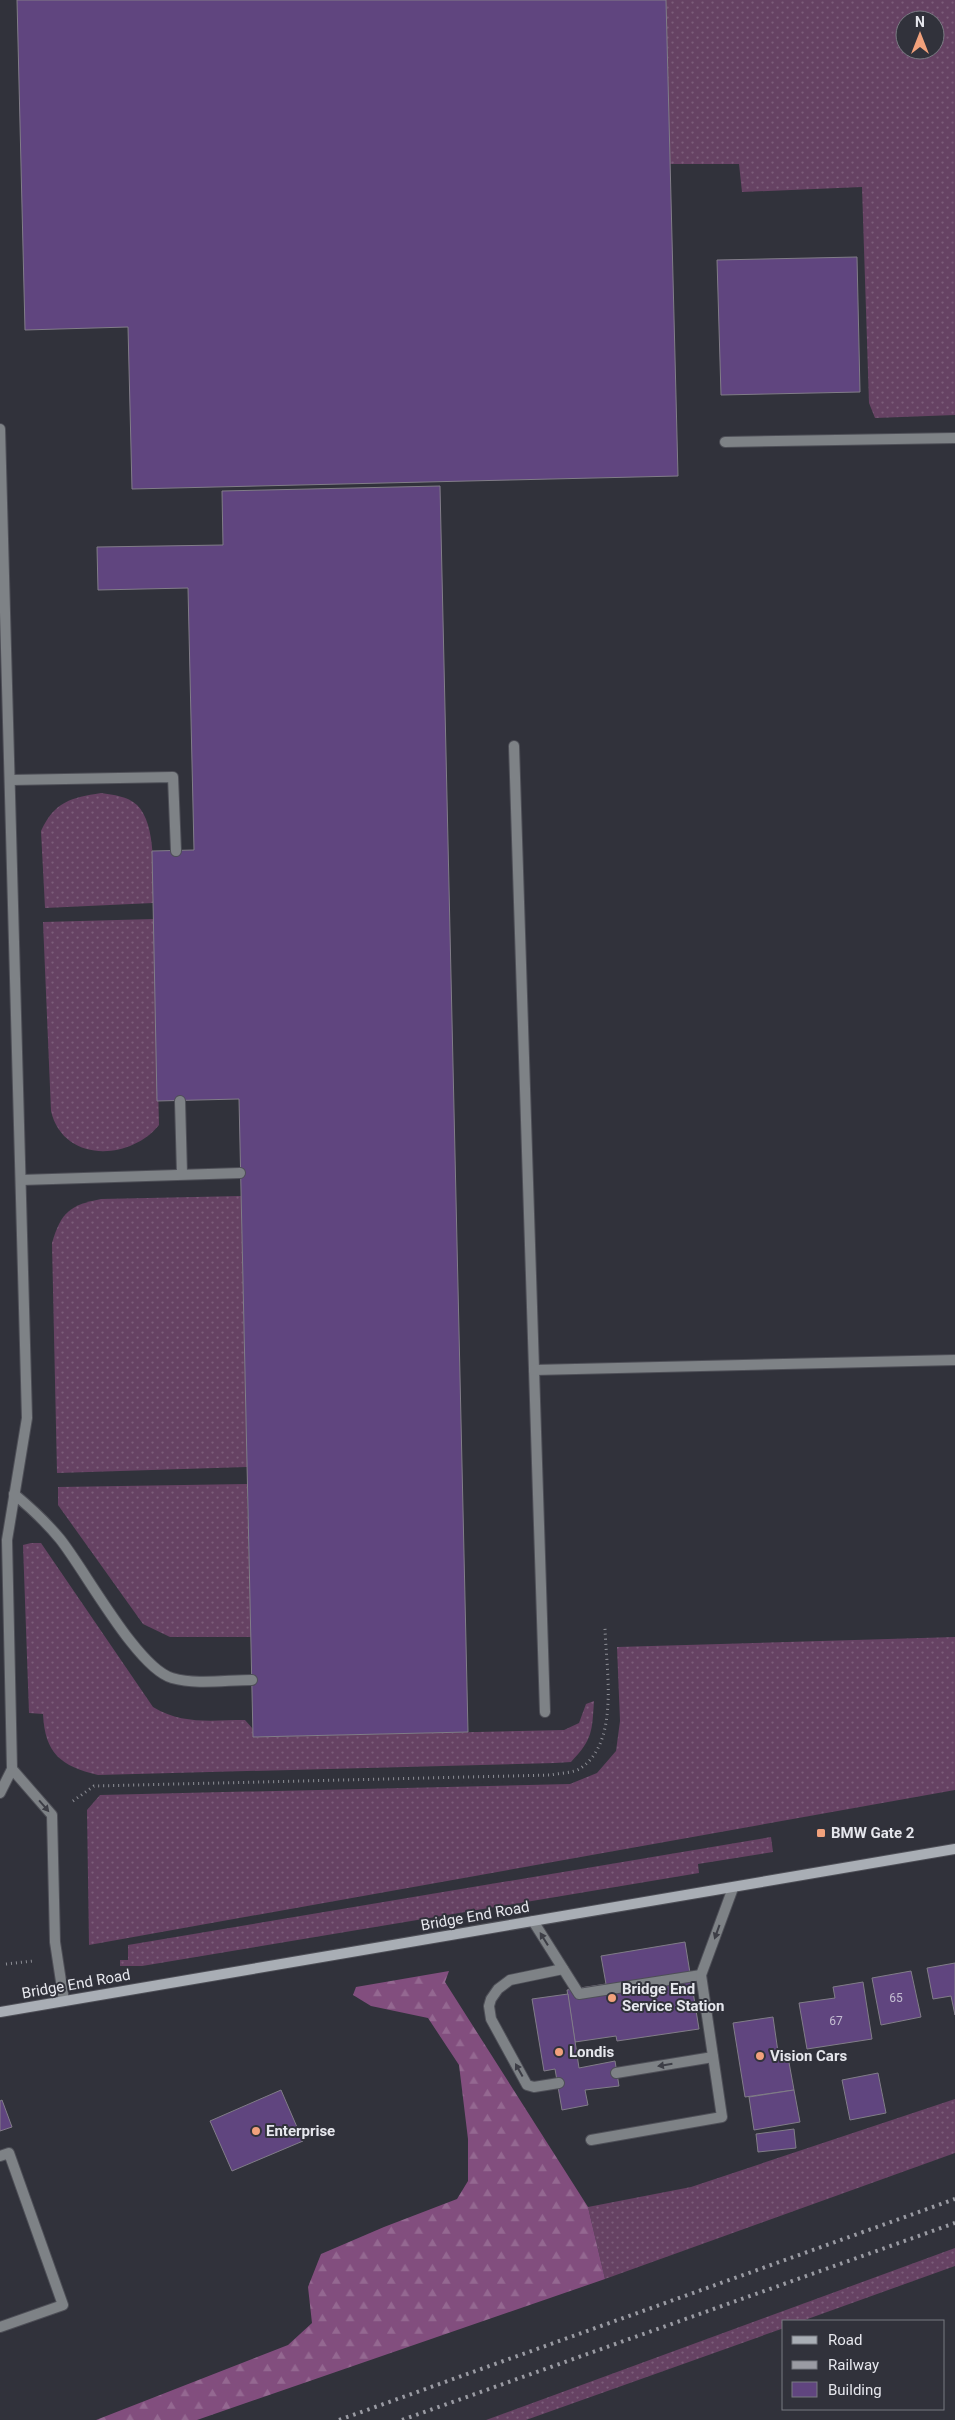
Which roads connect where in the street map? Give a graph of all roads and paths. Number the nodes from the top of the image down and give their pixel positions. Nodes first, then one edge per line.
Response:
1 (0, 429) edge
2 (955, 438) edge
3 (725, 442) dead end
4 (514, 746) dead end
5 (11, 780) junction
6 (176, 851) dead end
7 (180, 1101) dead end
8 (240, 1173) dead end
9 (182, 1174) junction
10 (21, 1180) junction
11 (955, 1360) edge
12 (534, 1370) junction
13 (14, 1494) junction
14 (605, 1628) dead end
15 (252, 1680) dead end
16 (545, 1712) dead end
17 (12, 1769) junction
18 (0, 1793) edge
19 (52, 1815) junction
20 (955, 1849) edge
21 (733, 1888) junction
22 (533, 1921) junction
23 (37, 1961) dead end
24 (6, 1964) dead end
25 (563, 1969) junction
26 (701, 1975) junction
27 (64, 2001) junction
28 (0, 2012) edge
29 (713, 2057) junction
30 (616, 2073) dead end
31 (559, 2084) dead end
32 (591, 2140) dead end
33 (0, 2156) edge
34 (0, 2327) edge

1 - 5 lane
2 - 3 lane
4 - 12 lane
5 - 6 lane
5 - 10 lane
7 - 9 lane
8 - 9 lane
9 - 10 lane
10 - 13 lane
11 - 12 lane
12 - 16 lane
13 - 15 lane
13 - 17 lane
14 - 19 path
17 - 18 lane
17 -> 19 lane
19 - 27 lane
20 - 21 main road, Bridge End Road
21 - 22 main road, Bridge End Road
21 -> 26 lane
25 -> 22 lane
22 - 27 main road, Bridge End Road
23 - 24 path
25 - 26 lane
31 -> 25 lane
26 - 29 lane
27 - 28 main road, Bridge End Road
29 -> 30 lane
29 - 32 lane
33 - 34 lane

